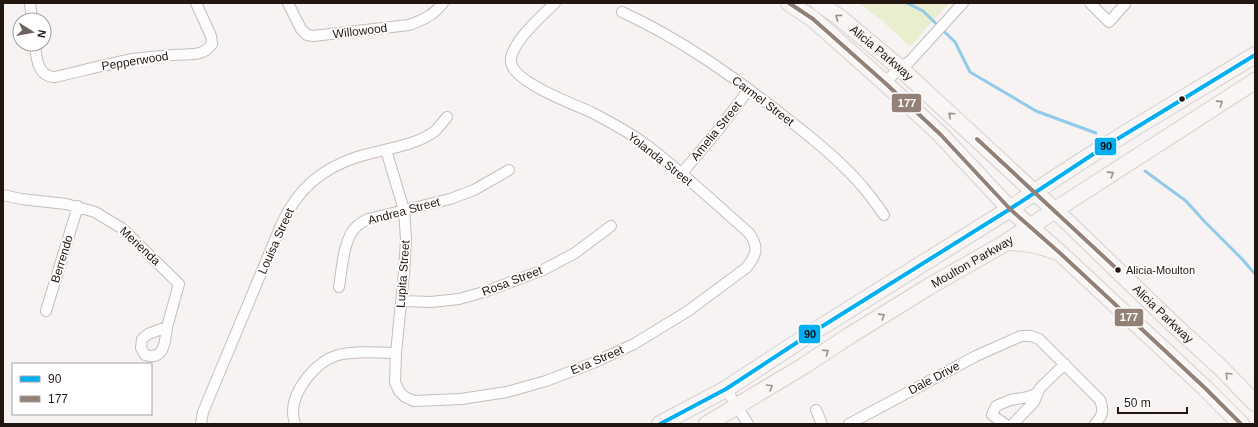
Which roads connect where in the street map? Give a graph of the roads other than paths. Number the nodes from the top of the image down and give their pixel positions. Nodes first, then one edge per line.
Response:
1 (196, 3) edge
2 (288, 3) edge
3 (443, 3) edge
4 (555, 3) edge
5 (789, 3) edge
6 (819, 3) edge
7 (962, 3) edge
8 (1090, 3) edge
9 (1126, 3) edge
10 (622, 12) dead end
11 (37, 52) edge
12 (1255, 55) edge
13 (900, 68) junction
14 (1255, 81) edge
15 (884, 82) junction
16 (749, 89) junction
17 (447, 118) dead end
18 (386, 150) junction
19 (509, 170) dead end
20 (682, 173) junction
21 (1034, 192) junction
22 (3, 195) edge
23 (78, 206) junction
24 (1010, 209) junction
25 (404, 210) junction
26 (1055, 210) junction
27 (884, 215) dead end
28 (611, 226) dead end
29 (1031, 226) junction
30 (1007, 242) junction
31 (756, 248) joint
32 (1061, 254) junction
33 (340, 287) dead end
34 (402, 301) junction
35 (46, 311) dead end
36 (167, 327) dead end
37 (396, 353) junction
38 (1065, 364) junction
39 (726, 389) junction
40 (1037, 393) junction
41 (405, 397) joint
42 (1255, 403) edge
43 (737, 406) junction
44 (816, 410) dead end
45 (200, 424) edge
46 (295, 424) edge
47 (660, 424) edge
48 (707, 424) edge
49 (748, 424) edge
50 (822, 424) edge
51 (849, 424) edge
52 (1005, 424) edge
53 (1014, 424) edge
54 (1095, 424) edge
55 (1241, 424) edge

1 - 11 street, Pepperwood
2 - 3 street, Willowood
4 - 20 street, Yolanda Street
5 - 15 main road, Alicia Parkway
13 -> 6 main road, Alicia Parkway
7 - 13 street
8 - 9 street
10 - 16 street, Carmel Street
12 - 21 main road, Moulton Parkway
13 - 15 street
21 -> 13 main road, Alicia Parkway
26 -> 14 main road, Moulton Parkway
15 - 24 main road, Alicia Parkway
16 - 20 street, Amelia Street
16 - 27 street, Carmel Street
17 - 18 street, Louisa Street
18 - 25 street, Lupita Street
18 - 45 street, Louisa Street
19 - 25 street, Andrea Street
20 - 31 street, Yolanda Street
21 - 24 main road, Moulton Parkway
21 - 26 main road, Alicia Parkway
22 - 23 street, Merienda
23 - 35 street, Berrendo
23 - 36 street, Merienda
24 - 29 main road, Alicia Parkway
24 - 39 main road, Moulton Parkway
25 - 33 street, Andrea Street
25 - 34 street, Lupita Street
26 - 29 main road, Moulton Parkway
42 -> 26 main road, Alicia Parkway
28 - 34 street, Rosa Street
29 - 30 main road, Moulton Parkway
29 - 32 main road, Alicia Parkway
30 - 32 main road
43 -> 30 main road, Moulton Parkway
31 - 41 street, Eva Street
32 - 55 main road, Alicia Parkway
34 - 37 street, Lupita Street
37 - 41 street, Lupita Street
37 - 46 street
38 - 40 street
38 - 51 street, Dale Drive
38 - 54 street
39 - 43 street
39 - 47 main road, Moulton Parkway
40 - 52 street
40 - 53 street
43 - 48 main road, Moulton Parkway
43 - 49 street
44 - 50 street

